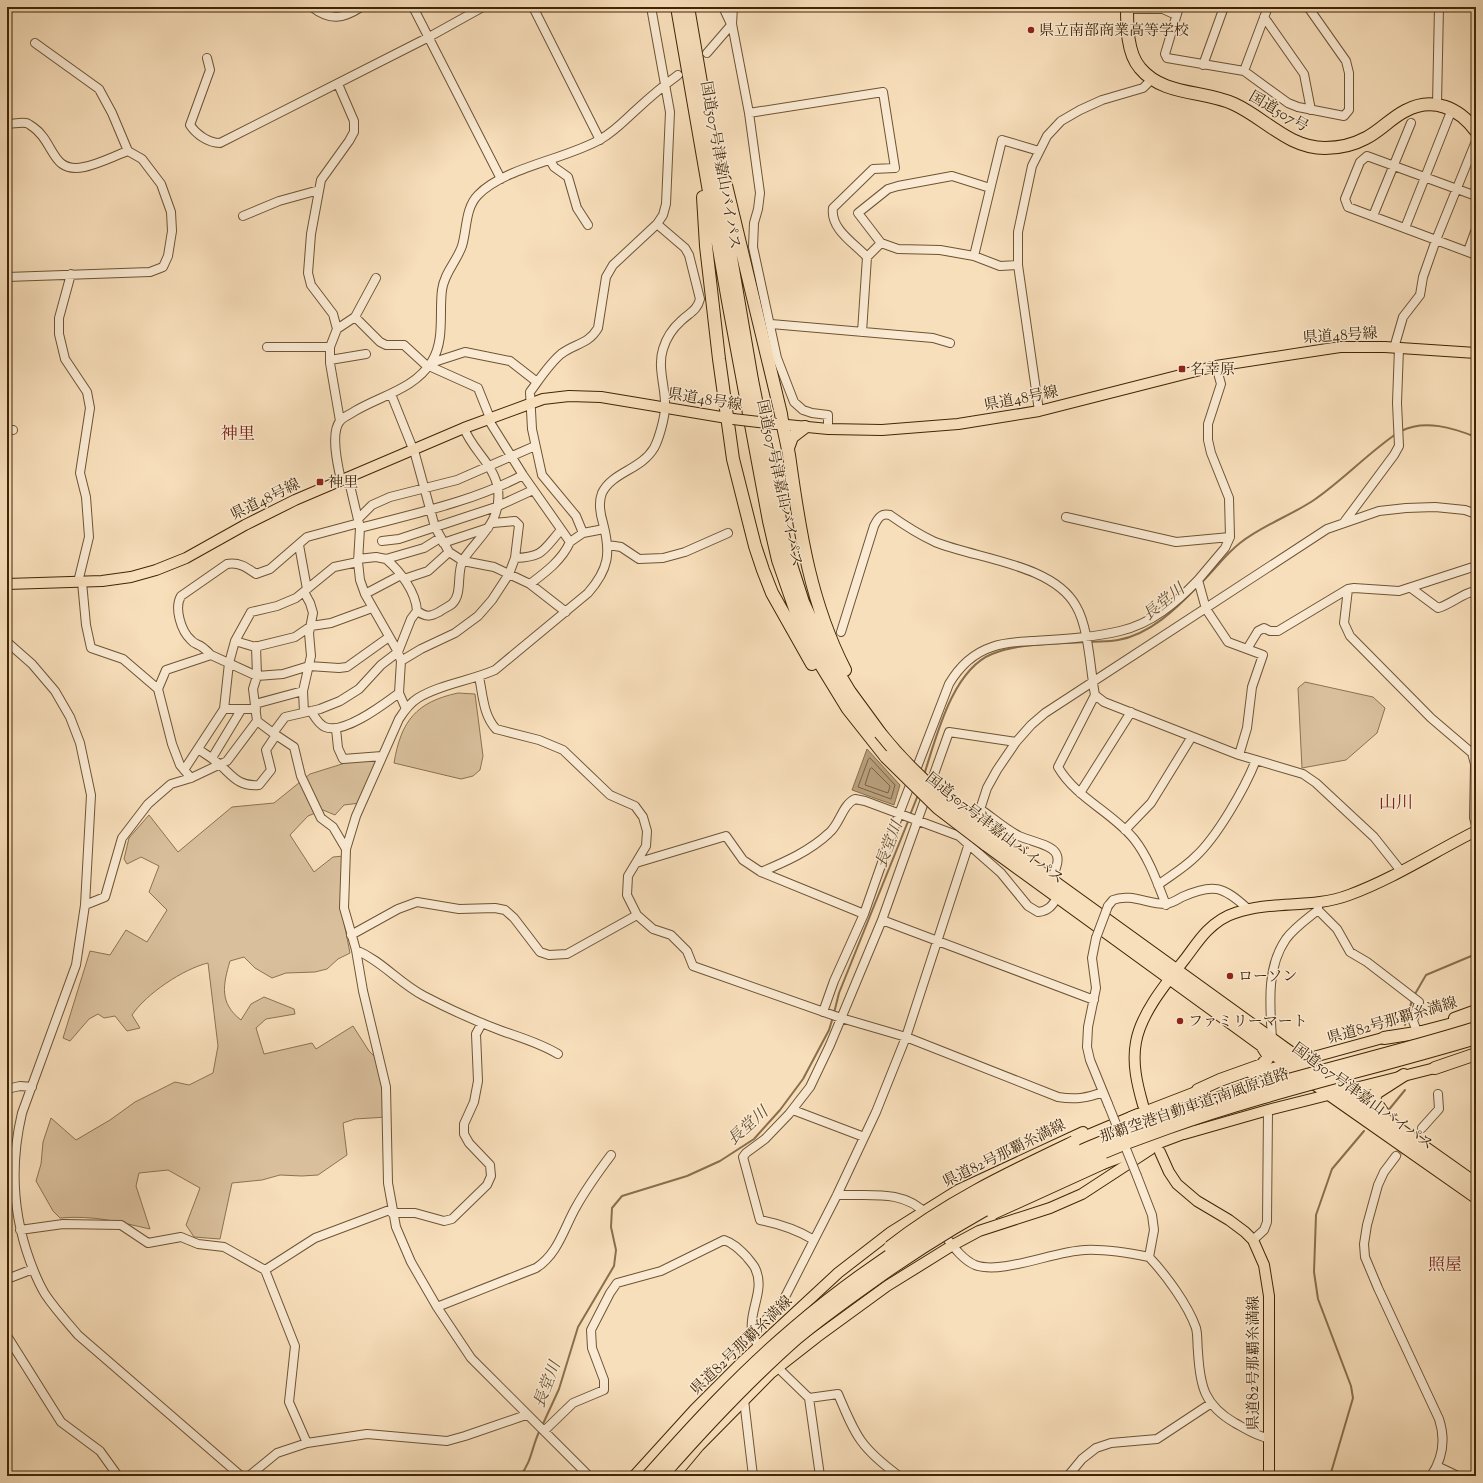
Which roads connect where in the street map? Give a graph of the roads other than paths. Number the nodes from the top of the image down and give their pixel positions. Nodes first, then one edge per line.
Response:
1 (312, 7) edge
2 (361, 7) edge
3 (413, 7) edge
4 (483, 7) edge
5 (533, 7) edge
6 (651, 7) edge
7 (677, 7) edge
8 (688, 7) edge
9 (723, 7) edge
10 (733, 7) edge
11 (1224, 7) edge
12 (1268, 7) edge
13 (1308, 7) edge
14 (1439, 7) edge
15 (1126, 8) edge
16 (1178, 11) edge
17 (1264, 17) junction
18 (732, 24) junction
19 (429, 37) junction
20 (35, 43) dead end
21 (707, 52) dead end
22 (207, 58) dead end
23 (1203, 65) junction
24 (1244, 71) junction
25 (689, 77) junction
26 (1152, 79) junction
27 (338, 84) junction
28 (664, 85) junction
29 (1437, 104) junction
30 (1452, 109) junction
31 (1310, 110) junction
32 (749, 113) junction
33 (1411, 122) dead end
34 (7, 124) edge
35 (1476, 131) edge
36 (600, 140) junction
37 (1476, 141) edge
38 (128, 151) junction
39 (1039, 151) junction
40 (550, 160) junction
41 (1394, 165) junction
42 (1425, 177) junction
43 (501, 179) junction
44 (990, 188) junction
45 (1456, 189) junction
46 (319, 190) junction
47 (1476, 196) edge
48 (243, 216) dead end
49 (1374, 216) junction
50 (658, 224) junction
51 (588, 225) dead end
52 (1405, 228) junction
53 (1476, 229) edge
54 (1436, 240) junction
55 (881, 243) junction
56 (1468, 251) junction
57 (1476, 254) edge
58 (974, 256) junction
59 (867, 257) junction
60 (1018, 266) junction
61 (71, 274) junction
62 (7, 277) edge
63 (376, 278) dead end
64 (355, 317) junction
65 (770, 324) junction
66 (338, 329) junction
67 (862, 332) junction
68 (950, 343) dead end
69 (267, 347) dead end
70 (330, 347) junction
71 (1396, 348) junction
72 (1476, 353) edge
73 (366, 354) dead end
74 (330, 360) junction
75 (430, 365) junction
76 (1216, 366) junction
77 (537, 382) junction
78 (391, 394) junction
79 (530, 402) junction
80 (665, 408) junction
81 (1039, 411) junction
82 (489, 418) junction
83 (730, 419) junction
84 (340, 421) junction
85 (779, 424) junction
86 (805, 427) junction
87 (464, 428) junction
88 (828, 429) junction
89 (535, 446) junction
90 (788, 448) junction
91 (413, 449) junction
92 (512, 457) junction
93 (490, 466) junction
94 (523, 475) junction
95 (345, 479) junction
96 (425, 487) junction
97 (498, 488) junction
98 (533, 490) junction
99 (496, 507) junction
100 (430, 510) junction
101 (1476, 514) edge
102 (1066, 516) dead end
103 (1345, 521) junction
104 (359, 523) junction
105 (491, 525) junction
106 (435, 527) junction
107 (604, 529) junction
108 (561, 530) junction
109 (583, 533) junction
110 (728, 533) dead end
111 (1230, 538) junction
112 (441, 540) junction
113 (382, 541) dead end
114 (570, 542) junction
115 (299, 545) junction
116 (608, 545) junction
117 (450, 552) junction
118 (515, 558) junction
119 (386, 559) junction
120 (358, 560) junction
121 (463, 561) junction
122 (1476, 566) edge
123 (509, 574) junction
124 (402, 577) junction
125 (1198, 580) junction
126 (80, 582) junction
127 (7, 584) edge
128 (530, 584) junction
129 (1411, 588) junction
130 (1348, 589) junction
131 (305, 591) junction
132 (1476, 592) edge
133 (365, 594) junction
134 (372, 608) junction
135 (1206, 609) junction
136 (418, 611) junction
137 (566, 612) junction
138 (311, 626) junction
139 (841, 632) dead end
140 (389, 637) junction
141 (1085, 637) junction
142 (235, 641) junction
143 (7, 642) edge
144 (256, 646) junction
145 (1246, 649) junction
146 (398, 652) junction
147 (211, 655) junction
148 (401, 661) junction
149 (229, 663) junction
150 (309, 666) junction
151 (257, 676) junction
152 (479, 677) junction
153 (1092, 682) junction
154 (158, 689) junction
155 (303, 691) junction
156 (399, 693) junction
157 (1095, 695) junction
158 (255, 706) junction
159 (224, 709) junction
160 (406, 709) junction
161 (848, 709) junction
162 (241, 710) junction
163 (308, 712) junction
164 (1131, 712) junction
165 (257, 721) junction
166 (873, 727) junction
167 (336, 729) junction
168 (274, 734) junction
169 (1191, 738) junction
170 (1016, 742) junction
171 (198, 749) junction
172 (1239, 755) junction
173 (382, 756) junction
174 (212, 758) junction
175 (1256, 760) junction
176 (220, 765) junction
177 (184, 770) junction
178 (191, 778) junction
179 (1080, 793) junction
180 (980, 809) junction
181 (899, 814) junction
182 (917, 821) junction
183 (1476, 825) edge
184 (1125, 830) junction
185 (1476, 831) edge
186 (987, 839) junction
187 (968, 845) junction
188 (346, 849) junction
189 (636, 863) junction
190 (1401, 871) junction
191 (761, 872) junction
192 (1051, 878) junction
193 (1158, 885) junction
194 (1057, 898) junction
195 (85, 905) junction
196 (1166, 905) junction
197 (1318, 907) junction
198 (1248, 909) junction
199 (864, 914) junction
200 (637, 915) junction
201 (882, 920) junction
202 (351, 935) junction
203 (937, 941) junction
204 (356, 950) junction
205 (1174, 974) junction
206 (1094, 1000) junction
207 (1476, 1010) edge
208 (823, 1012) junction
209 (841, 1018) junction
210 (1476, 1018) edge
211 (482, 1023) junction
212 (1476, 1028) edge
213 (1416, 1029) junction
214 (906, 1037) junction
215 (1384, 1038) junction
216 (1476, 1038) edge
217 (1266, 1041) junction
218 (558, 1054) dead end
219 (1476, 1054) edge
220 (1476, 1057) edge
221 (1302, 1060) junction
222 (1289, 1064) junction
223 (1435, 1068) junction
224 (1404, 1075) junction
225 (1315, 1078) junction
226 (32, 1087) junction
227 (7, 1089) edge
228 (1198, 1090) junction
229 (1345, 1090) junction
230 (1103, 1092) junction
231 (1329, 1094) junction
232 (1438, 1094) dead end
233 (793, 1110) junction
234 (1141, 1110) junction
235 (1268, 1110) junction
236 (1393, 1124) junction
237 (1422, 1128) tunnel mouth
238 (1191, 1130) junction
239 (864, 1137) junction
240 (1160, 1152) dead end
241 (611, 1155) dead end
242 (1396, 1156) tunnel mouth
243 (1476, 1184) edge
244 (837, 1195) junction
245 (1476, 1197) edge
246 (923, 1210) junction
247 (392, 1211) junction
248 (20, 1230) junction
249 (814, 1240) junction
250 (1253, 1240) junction
251 (953, 1245) junction
252 (1149, 1257) junction
253 (33, 1269) junction
254 (265, 1270) junction
255 (7, 1279) edge
256 (840, 1298) junction
257 (437, 1307) junction
258 (752, 1334) junction
259 (7, 1336) edge
260 (758, 1347) junction
261 (778, 1368) junction
262 (809, 1398) junction
263 (744, 1400) junction
264 (1210, 1404) junction
265 (526, 1414) junction
266 (544, 1432) junction
267 (1268, 1438) junction
268 (308, 1443) junction
269 (1437, 1466) junction
270 (118, 1476) edge
271 (241, 1476) edge
272 (249, 1476) edge
273 (589, 1476) edge
274 (634, 1476) edge
275 (648, 1476) edge
276 (662, 1476) edge
277 (674, 1476) edge
278 (753, 1476) edge
279 (820, 1476) edge
280 (899, 1476) edge
281 (1068, 1476) edge
282 (1268, 1476) edge
283 (1431, 1476) edge
284 (1458, 1476) edge

1 - 2 street
3 - 19 street
4 - 19 street
5 - 36 street
6 - 28 street
7 - 25 highway, 国道507号津嘉山バイパス
8 - 25 highway, 国道507号津嘉山バイパス
9 - 18 street
10 - 18 street
11 - 23 street
12 - 17 street
13 - 31 street
14 - 29 street
15 - 16 street
15 - 26 highway, 国道507号
16 - 23 street
17 - 24 street
17 - 31 street
18 - 21 street
18 - 32 street
19 - 27 street
19 - 43 street
20 - 38 street
22 - 27 street
23 - 24 street
24 - 31 street
25 - 28 street
25 - 83 highway
25 - 85 highway
25 - 161 highway, 国道507号津嘉山バイパス
25 - 166 highway, 国道507号津嘉山バイパス
26 - 29 highway, 国道507号
26 - 39 street
27 - 46 street
28 - 36 street
28 - 50 street
29 - 30 highway, 国道507号
30 - 35 highway, 国道507号
30 - 42 street
32 - 59 street
32 - 65 street
33 - 41 street
34 - 38 street
36 - 40 street
37 - 45 street
38 - 61 street
39 - 44 street
39 - 60 street
40 - 43 street
40 - 51 street
41 - 42 street
41 - 49 street
41 - 49 street
42 - 45 street
42 - 52 street
43 - 75 street
44 - 55 street
44 - 58 street
45 - 47 street
45 - 54 street
46 - 48 street
46 - 66 street
49 - 52 street
50 - 77 street
50 - 80 street
52 - 54 street
53 - 56 street
54 - 56 street
54 - 71 street
55 - 58 street
55 - 59 street
56 - 57 street
58 - 60 street
59 - 67 street
60 - 81 street
61 - 62 street
61 - 126 street
63 - 64 street
64 - 66 street
64 - 75 street
65 - 67 street
65 - 88 street
66 - 70 street
67 - 68 street
69 - 70 street
70 - 74 street
71 - 72 main road, 県道48号線
71 - 76 main road, 県道48号線
71 - 103 street
73 - 74 street
74 - 84 street
75 - 77 street
75 - 78 street
75 - 82 street
76 - 81 main road, 県道48号線
76 - 111 street
77 - 79 street
78 - 84 street
78 - 91 street
79 - 80 main road, 県道48号線
79 - 82 main road, 県道48号線
79 - 89 street
80 - 83 main road, 県道48号線
80 - 107 street
81 - 88 main road, 県道48号線
82 - 87 main road, 県道48号線
82 - 92 street
83 - 85 main road, 県道48号線, bridge
83 - 161 highway
84 - 95 street
85 - 86 main road, 県道48号線
85 - 90 highway
86 - 88 main road, 県道48号線
86 - 90 highway
87 - 91 main road, 県道48号線
87 - 93 street
89 - 92 street
89 - 109 street
90 - 166 highway
91 - 95 main road, 県道48号線
91 - 96 street
92 - 93 street
92 - 94 street
93 - 96 street
93 - 97 street
94 - 97 street
94 - 98 street
95 - 104 street
95 - 126 main road, 県道48号線
96 - 100 street
96 - 104 street
97 - 99 street
97 - 100 street
98 - 99 street
98 - 108 street
99 - 105 street
99 - 106 street
100 - 104 street
100 - 106 street
101 - 103 street
102 - 111 street
103 - 135 street
104 - 115 street
104 - 120 street
105 - 112 street
105 - 118 street
105 - 121 street
106 - 112 street
106 - 113 street
107 - 109 street
107 - 116 street
108 - 114 street
108 - 118 street
109 - 114 street
110 - 116 street
111 - 125 street
112 - 117 street
112 - 119 street
114 - 128 street
115 - 131 street
115 - 147 street
116 - 137 street
117 - 121 street
117 - 124 street
118 - 123 street
119 - 120 street
119 - 124 street
120 - 131 street
120 - 133 street
121 - 123 street
121 - 136 street
122 - 129 street
123 - 128 street
123 - 148 street
124 - 133 street
124 - 136 street
125 - 135 street
125 - 141 street
126 - 127 main road, 県道48号線
126 - 154 street
128 - 137 street
129 - 130 street
129 - 132 street
130 - 145 street
130 - 183 street
131 - 138 street
131 - 142 street
133 - 134 street
134 - 138 street
134 - 140 street
135 - 145 street
135 - 153 street
136 - 146 street
137 - 152 street
138 - 144 street
138 - 150 street
139 - 141 street
140 - 146 street
140 - 150 street
141 - 153 street
141 - 181 street
142 - 144 street
142 - 149 street
143 - 195 street
144 - 151 street
145 - 172 street
146 - 148 street
146 - 163 street
147 - 149 street
147 - 154 street
148 - 156 street
149 - 151 street
149 - 159 street
150 - 151 street
150 - 155 street
151 - 158 street
152 - 160 street
152 - 189 street
153 - 157 street
153 - 170 street
154 - 177 street
155 - 158 street
155 - 163 street
156 - 160 street
156 - 167 street
157 - 164 street
157 - 179 street
158 - 162 street
158 - 165 street
159 - 162 street
159 - 171 street
160 - 173 street
161 - 166 highway, 国道507号津嘉山バイパス
162 - 174 street
163 - 167 street
163 - 168 street
164 - 169 street
164 - 179 street
165 - 168 street
165 - 176 street
166 - 186 highway, 国道507号津嘉山バイパス, bridge
167 - 173 street
168 - 176 street
168 - 188 street
169 - 172 street
169 - 184 street
170 - 180 street
170 - 182 street
171 - 174 street
171 - 177 street
172 - 175 street
173 - 188 street
174 - 176 street
175 - 190 street
175 - 193 street
176 - 178 street
177 - 178 street
178 - 195 street
179 - 184 street
180 - 187 street
180 - 192 street
181 - 182 street
181 - 191 street
181 - 199 street
182 - 187 street
182 - 201 street
184 - 193 street
185 - 190 main road
186 - 192 highway, 国道507号津嘉山バイパス
186 - 194 highway, 国道507号津嘉山バイパス
187 - 194 street
187 - 203 street
188 - 202 street
189 - 191 street
189 - 200 street
190 - 197 main road
191 - 199 street
192 - 205 highway, 国道507号津嘉山バイパス
193 - 196 street
194 - 205 highway, 国道507号津嘉山バイパス
195 - 226 street
196 - 198 street
196 - 206 street, bridge
197 - 198 main road
197 - 213 street
197 - 217 street
198 - 205 main road
199 - 208 street
200 - 202 street
200 - 208 street
201 - 203 street
201 - 209 street
202 - 204 street
203 - 206 street
203 - 214 street
204 - 211 street
204 - 247 street
205 - 217 highway, 国道507号津嘉山バイパス
205 - 234 main road
206 - 230 street
207 - 213 main road, 県道82号那覇糸満線
208 - 209 street
209 - 214 street
209 - 233 street
210 - 215 highway
211 - 218 street
211 - 247 street
212 - 225 highway, bridge
213 - 215 main road, 県道82号那覇糸満線
214 - 230 street
214 - 239 street
215 - 221 main road, 県道82号那覇糸満線
216 - 225 highway, bridge
217 - 221 highway, 国道507号津嘉山バイパス
217 - 222 highway, 国道507号津嘉山バイパス
217 - 228 highway
219 - 223 highway
220 - 223 main road
221 - 222 main road, 県道82号那覇糸満線
221 - 229 highway, 国道507号津嘉山バイパス
222 - 228 main road, 県道82号那覇糸満線
222 - 231 highway, 国道507号津嘉山バイパス
223 - 224 main road
224 - 229 main road
224 - 236 highway
225 - 256 highway, 那覇空港自動車道;南風原道路, bridge
226 - 227 street
226 - 248 street
228 - 234 main road, 県道82号那覇糸満線
229 - 231 main road
229 - 236 highway, 国道507号津嘉山バイパス
230 - 252 street, bridge
231 - 235 main road
231 - 245 highway, 国道507号津嘉山バイパス
232 - 237 street
233 - 239 street
233 - 249 street
234 - 246 main road, 県道82号那覇糸満線
234 - 256 highway, bridge
235 - 238 main road
235 - 250 street
236 - 243 highway, 国道507号津嘉山バイパス
238 - 251 main road
238 - 256 highway, bridge
239 - 244 street
240 - 250 main road, 県道82号那覇糸満線
241 - 257 street
242 - 269 street
244 - 246 street
244 - 249 street
246 - 251 street
246 - 260 main road, 県道82号那覇糸満線
247 - 254 street
247 - 257 street
248 - 253 street
248 - 254 street
249 - 258 street
250 - 267 main road, 県道82号那覇糸満線
251 - 252 street
251 - 261 main road
252 - 264 street
253 - 255 street
253 - 271 street
254 - 268 street
256 - 275 highway, 那覇空港自動車道;南風原道路, bridge
256 - 276 highway, 那覇空港自動車道;南風原道路, bridge
257 - 265 street
258 - 260 street
258 - 266 street
259 - 270 street
260 - 261 street
260 - 274 main road, 県道82号那覇糸満線
261 - 262 street
261 - 263 main road
262 - 279 street
262 - 280 street
263 - 277 main road
263 - 278 street
264 - 267 street
264 - 281 street
265 - 266 street
265 - 268 street
266 - 273 street
267 - 282 main road, 県道82号那覇糸満線
268 - 272 street
269 - 283 street
269 - 284 street

